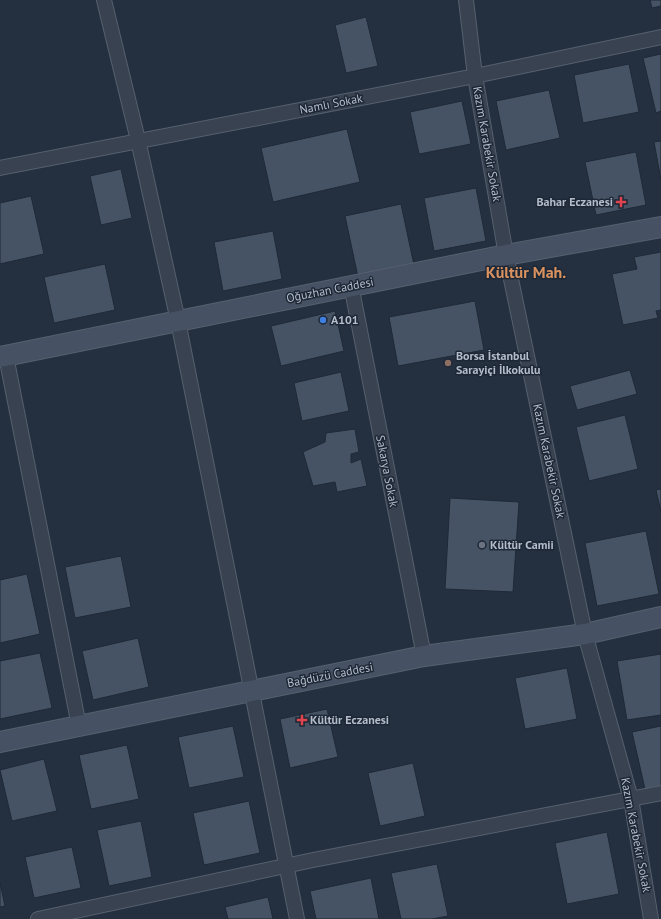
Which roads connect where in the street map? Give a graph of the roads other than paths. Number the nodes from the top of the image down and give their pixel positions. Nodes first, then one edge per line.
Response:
1 (104, 0) edge
2 (466, 0) edge
3 (661, 37) edge
4 (475, 76) junction
5 (138, 140) junction
6 (0, 168) edge
7 (661, 227) edge
8 (506, 254) junction
9 (350, 285) junction
10 (178, 321) junction
11 (3, 357) edge
12 (661, 617) edge
13 (585, 634) junction
14 (424, 656) junction
15 (252, 691) junction
16 (79, 726) junction
17 (0, 742) edge
18 (661, 792) edge
19 (631, 799) junction
20 (287, 866) junction
21 (38, 919) edge
22 (297, 919) edge
23 (651, 919) edge

1 - 5 street
2 - 4 street, Kazım Karabekir Sokak
3 - 4 street, Namlı Sokak
4 - 5 street, Namlı Sokak
4 - 8 street, Kazım Karabekir Sokak
5 - 6 street, Namlı Sokak
5 - 10 street
7 - 8 street, Oğuzhan Caddesi
8 - 9 street, Oğuzhan Caddesi
8 - 13 street, Kazım Karabekir Sokak
9 - 10 street, Oğuzhan Caddesi
9 - 14 street, Sakarya Sokak
10 - 11 street, Oğuzhan Caddesi
10 - 15 street
11 - 16 street
12 - 13 street, Bağdüzü Caddesi
13 - 14 street, Bağdüzü Caddesi
13 - 19 street, Kazım Karabekir Sokak
14 - 15 street, Bağdüzü Caddesi
15 - 16 street, Bağdüzü Caddesi
15 - 20 street
16 - 17 street, Bağdüzü Caddesi
18 - 19 street
19 - 20 street
19 - 23 street, Kazım Karabekir Sokak
20 - 21 street
20 - 22 street

